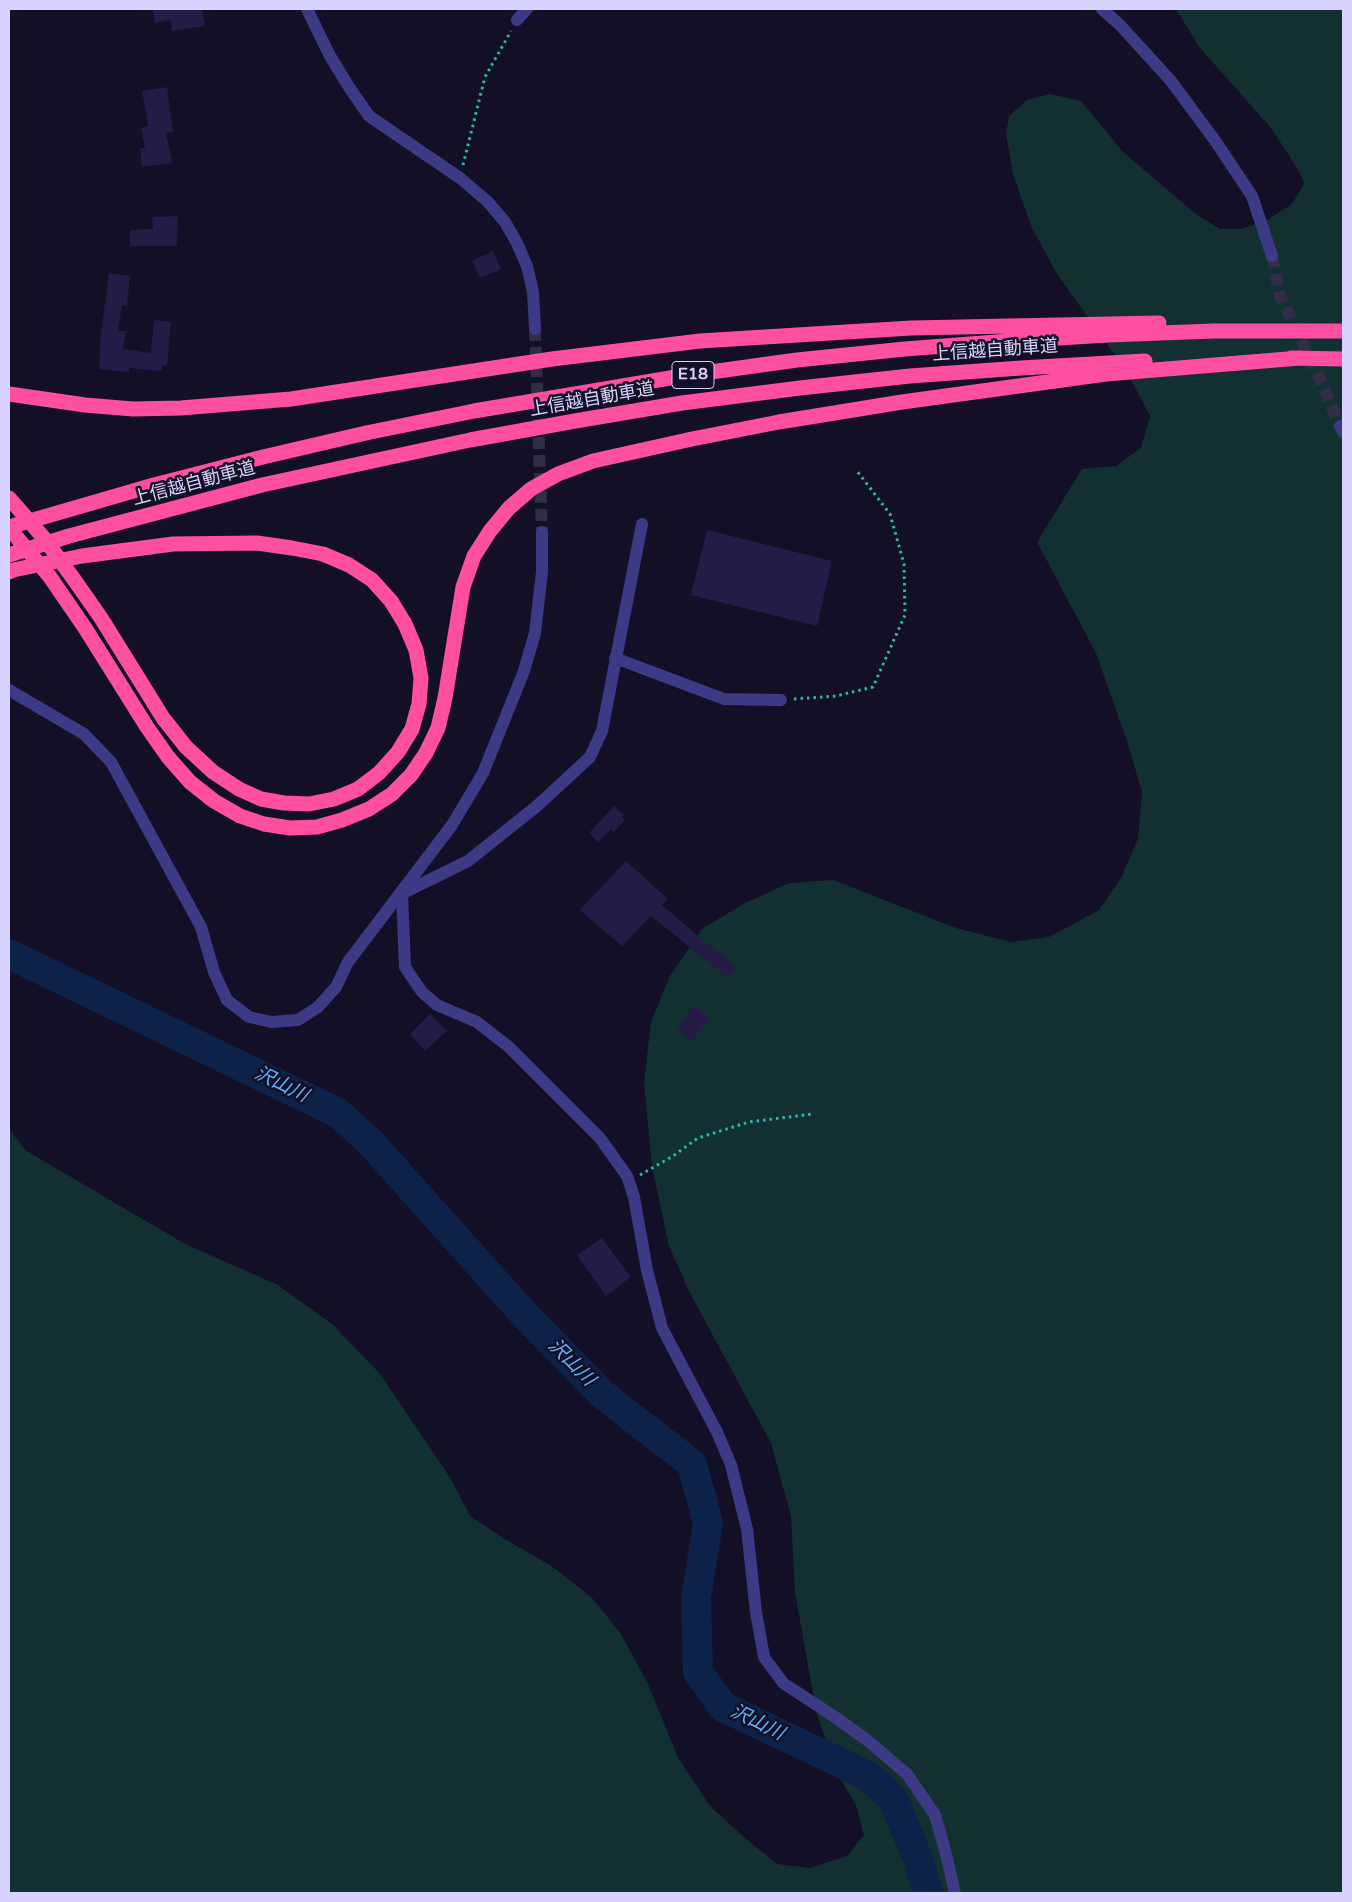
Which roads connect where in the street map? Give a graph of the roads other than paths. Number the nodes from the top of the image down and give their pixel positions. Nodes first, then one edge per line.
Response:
1 (307, 9) edge
2 (526, 9) edge
3 (1102, 9) edge
4 (517, 20) road end
5 (1272, 256) tunnel mouth
6 (535, 329) tunnel mouth
7 (1326, 331) junction
8 (1343, 331) edge
9 (1300, 358) junction
10 (1343, 358) edge
11 (9, 394) edge
12 (9, 498) edge
13 (642, 524) dead end
14 (9, 528) edge
15 (542, 532) tunnel mouth
16 (9, 555) edge
17 (11, 571) edge
18 (615, 658) junction
19 (9, 690) edge
20 (781, 700) road end
21 (402, 894) junction
22 (954, 1893) edge

1 - 6 street
2 - 4 street
3 - 5 street
7 - 8 highway, 上信越自動車道 / E18
7 - 11 highway
7 - 14 highway, 上信越自動車道 / E18
9 - 10 highway, 上信越自動車道 / E18
9 - 14 highway
9 - 16 highway, 上信越自動車道 / E18
12 - 17 highway
13 - 18 street
15 - 21 street
18 - 20 street
18 - 21 street
19 - 21 street
21 - 22 street

